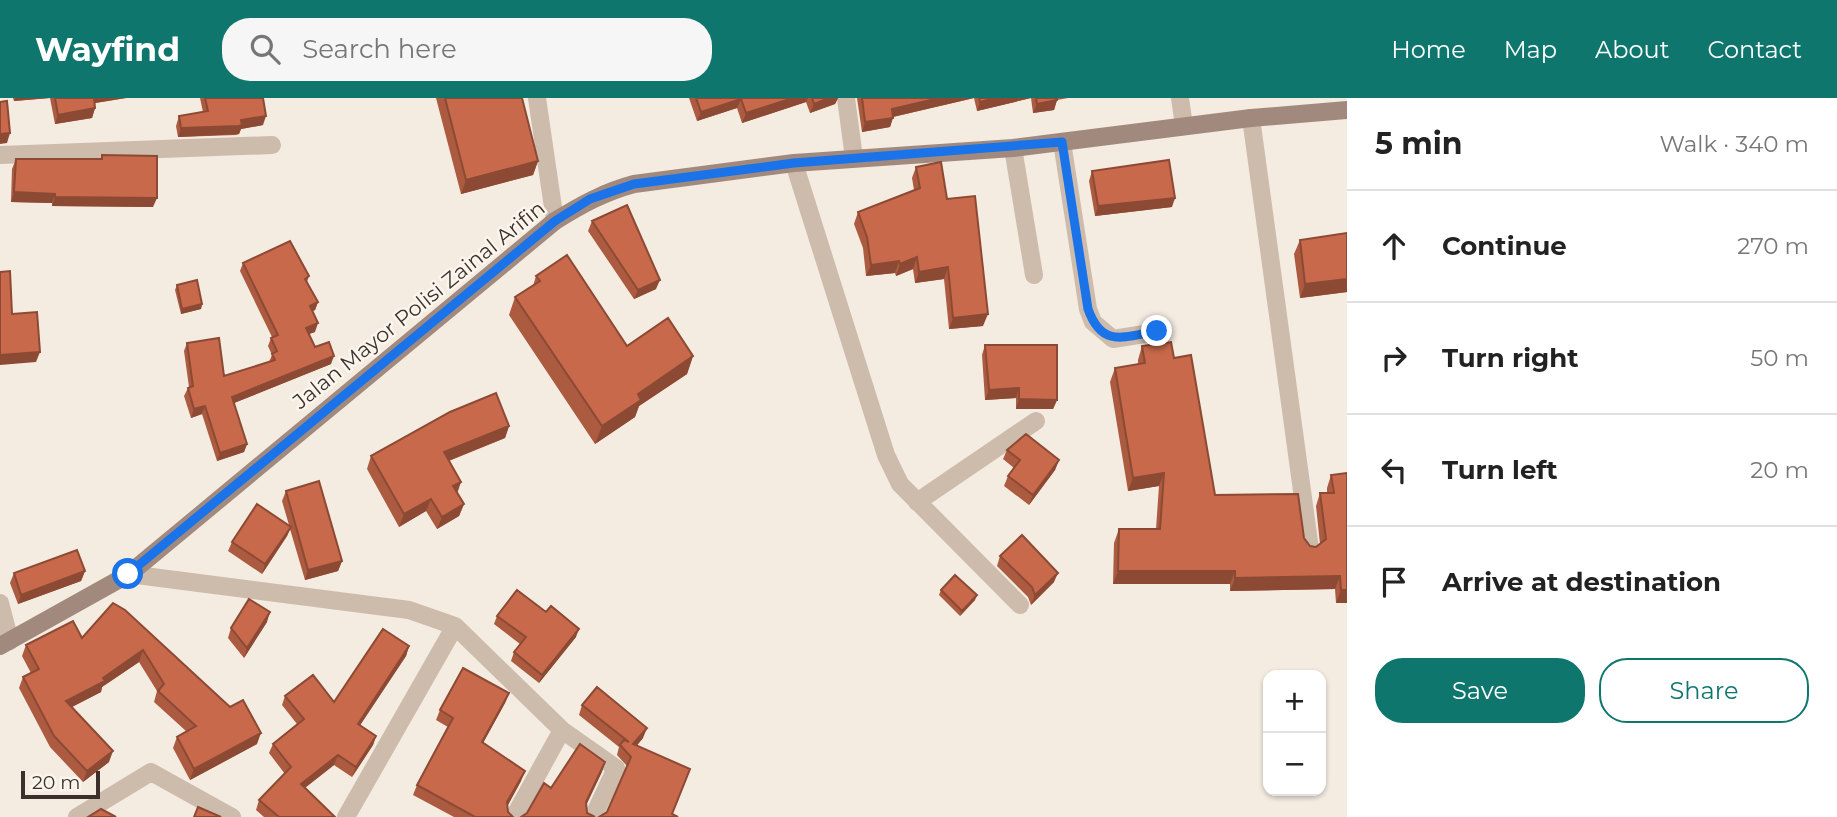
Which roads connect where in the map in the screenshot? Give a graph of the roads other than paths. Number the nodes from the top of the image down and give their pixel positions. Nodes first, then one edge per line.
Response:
1 (537, 98) edge
2 (846, 98) edge
3 (1180, 98) edge
4 (1347, 110) edge
5 (1251, 118) junction
6 (1184, 126) junction
7 (1062, 142) junction
8 (272, 145) dead end
9 (1013, 148) junction
10 (0, 155) edge
11 (854, 158) junction
12 (794, 163) junction
13 (555, 221) junction
14 (1034, 275) dead end
15 (1157, 331) dead end
16 (1036, 421) dead end
17 (917, 502) junction
18 (1310, 549) edge
19 (128, 574) junction
20 (0, 603) edge
21 (1020, 605) dead end
22 (455, 626) junction
23 (5, 644) edge
24 (562, 730) junction
25 (77, 817) edge
26 (232, 817) edge
27 (346, 817) edge
28 (514, 817) edge
29 (593, 817) edge

1 - 13 street
2 - 11 street
3 - 6 street
4 - 5 main road, Jalan Mayor Polisi Zainal Arifin
5 - 6 main road, Jalan Mayor Polisi Zainal Arifin
5 - 18 street
6 - 7 main road, Jalan Mayor Polisi Zainal Arifin
7 - 9 main road, Jalan Mayor Polisi Zainal Arifin
7 - 15 street
8 - 10 street
9 - 11 main road, Jalan Mayor Polisi Zainal Arifin
9 - 14 street
11 - 12 main road, Jalan Mayor Polisi Zainal Arifin
12 - 13 main road, Jalan Mayor Polisi Zainal Arifin
12 - 17 street
13 - 19 main road, Jalan Mayor Polisi Zainal Arifin
16 - 17 street
17 - 21 street
19 - 22 street
19 - 23 main road, Jalan Mayor Polisi Zainal Arifin
20 - 23 street
22 - 24 street
22 - 27 street
24 - 28 street
24 - 29 street
25 - 26 street

